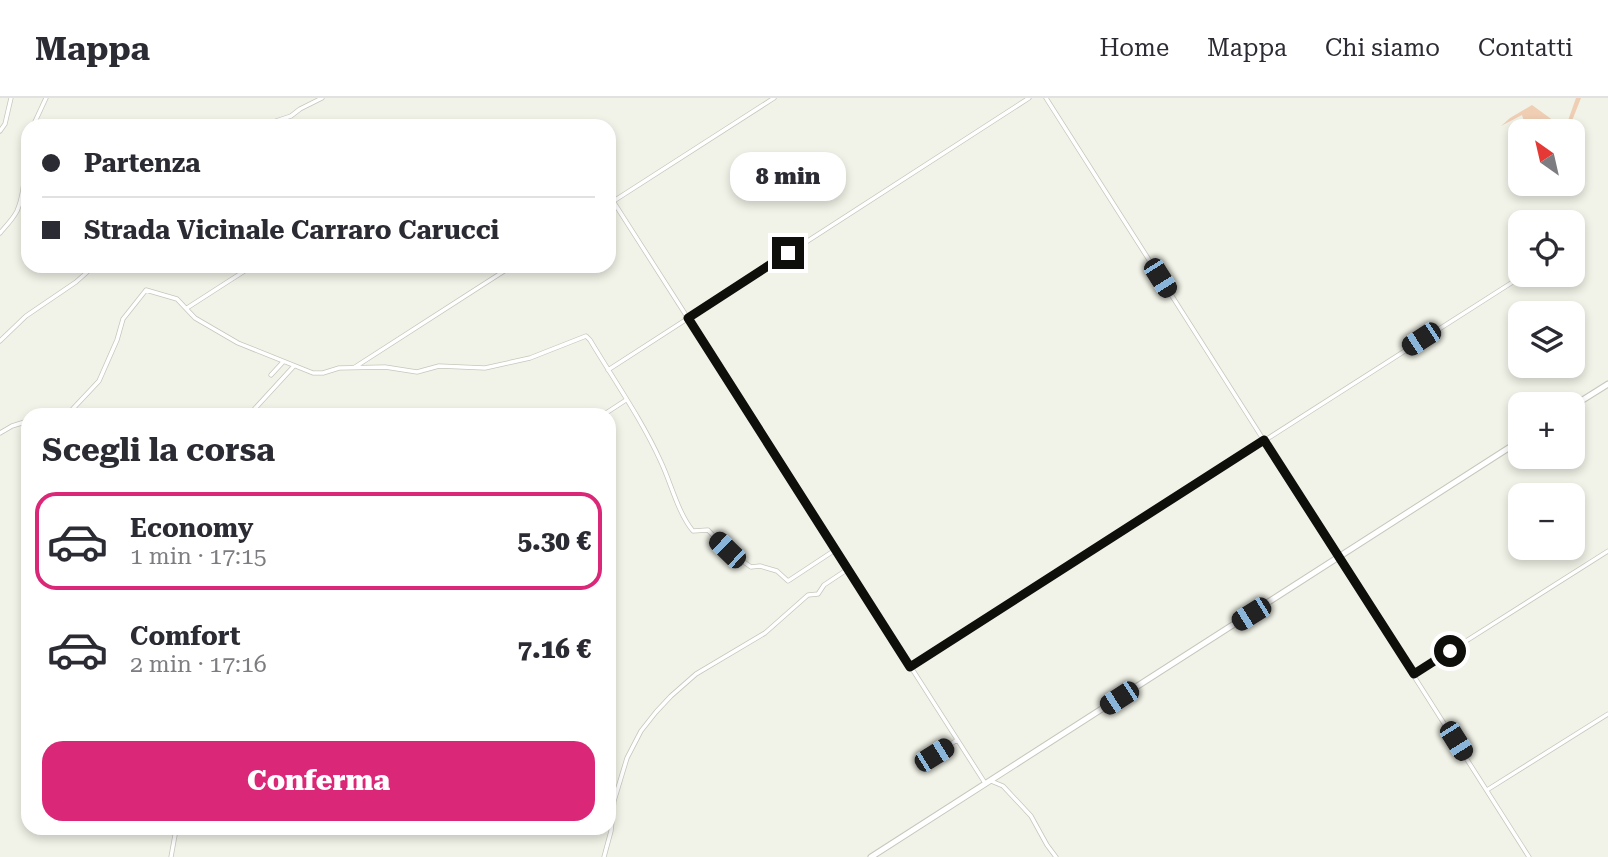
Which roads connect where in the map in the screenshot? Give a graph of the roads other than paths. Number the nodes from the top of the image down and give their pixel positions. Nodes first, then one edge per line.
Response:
1 (10, 98) edge
2 (46, 98) edge
3 (323, 98) edge
4 (774, 98) edge
5 (1029, 98) edge
6 (1046, 98) edge
7 (37, 119) edge
8 (282, 119) edge
9 (0, 131) edge
10 (21, 199) edge
11 (616, 200) edge
12 (616, 210) edge
13 (0, 233) edge
14 (86, 273) edge
15 (241, 273) edge
16 (501, 273) edge
17 (1508, 285) edge
18 (187, 309) junction
19 (688, 318) junction
20 (0, 341) edge
21 (283, 362) junction
22 (294, 366) junction
23 (353, 369) junction
24 (608, 370) junction
25 (271, 375) dead end
26 (1608, 384) edge
27 (1585, 398) edge
28 (626, 400) junction
29 (74, 408) edge
30 (255, 408) edge
31 (614, 408) edge
32 (21, 423) edge
33 (0, 433) edge
34 (1264, 440) junction
35 (1508, 448) edge
36 (835, 550) junction
37 (1608, 551) edge
38 (1339, 557) junction
39 (848, 569) junction
40 (910, 667) junction
41 (1414, 674) junction
42 (1608, 714) edge
43 (957, 740) junction
44 (931, 753) dead end
45 (988, 782) junction
46 (1487, 790) junction
47 (616, 794) edge
48 (175, 835) edge
49 (610, 835) edge
50 (171, 857) edge
51 (604, 857) edge
52 (871, 857) edge
53 (1056, 857) edge
54 (1530, 857) edge

1 - 9 street
2 - 7 street
3 - 8 street
4 - 11 street
5 - 19 street
6 - 34 street
10 - 13 street
12 - 19 street
14 - 20 street
15 - 18 street
16 - 23 street
17 - 34 street
18 - 21 street
18 - 29 street
19 - 24 street
19 - 36 street
21 - 22 street
21 - 25 street
22 - 23 street
22 - 30 street
23 - 24 street
24 - 28 street
26 - 27 main road
28 - 31 street
28 - 36 street
32 - 33 street
34 - 38 street
34 - 40 street
35 - 38 main road
36 - 39 street
37 - 41 street
38 - 41 street
38 - 45 main road
39 - 40 street
39 - 47 street
40 - 43 street
41 - 46 street
42 - 46 street
43 - 44 street
43 - 45 street
45 - 52 main road
45 - 53 street
46 - 54 street
48 - 50 street
49 - 51 street

